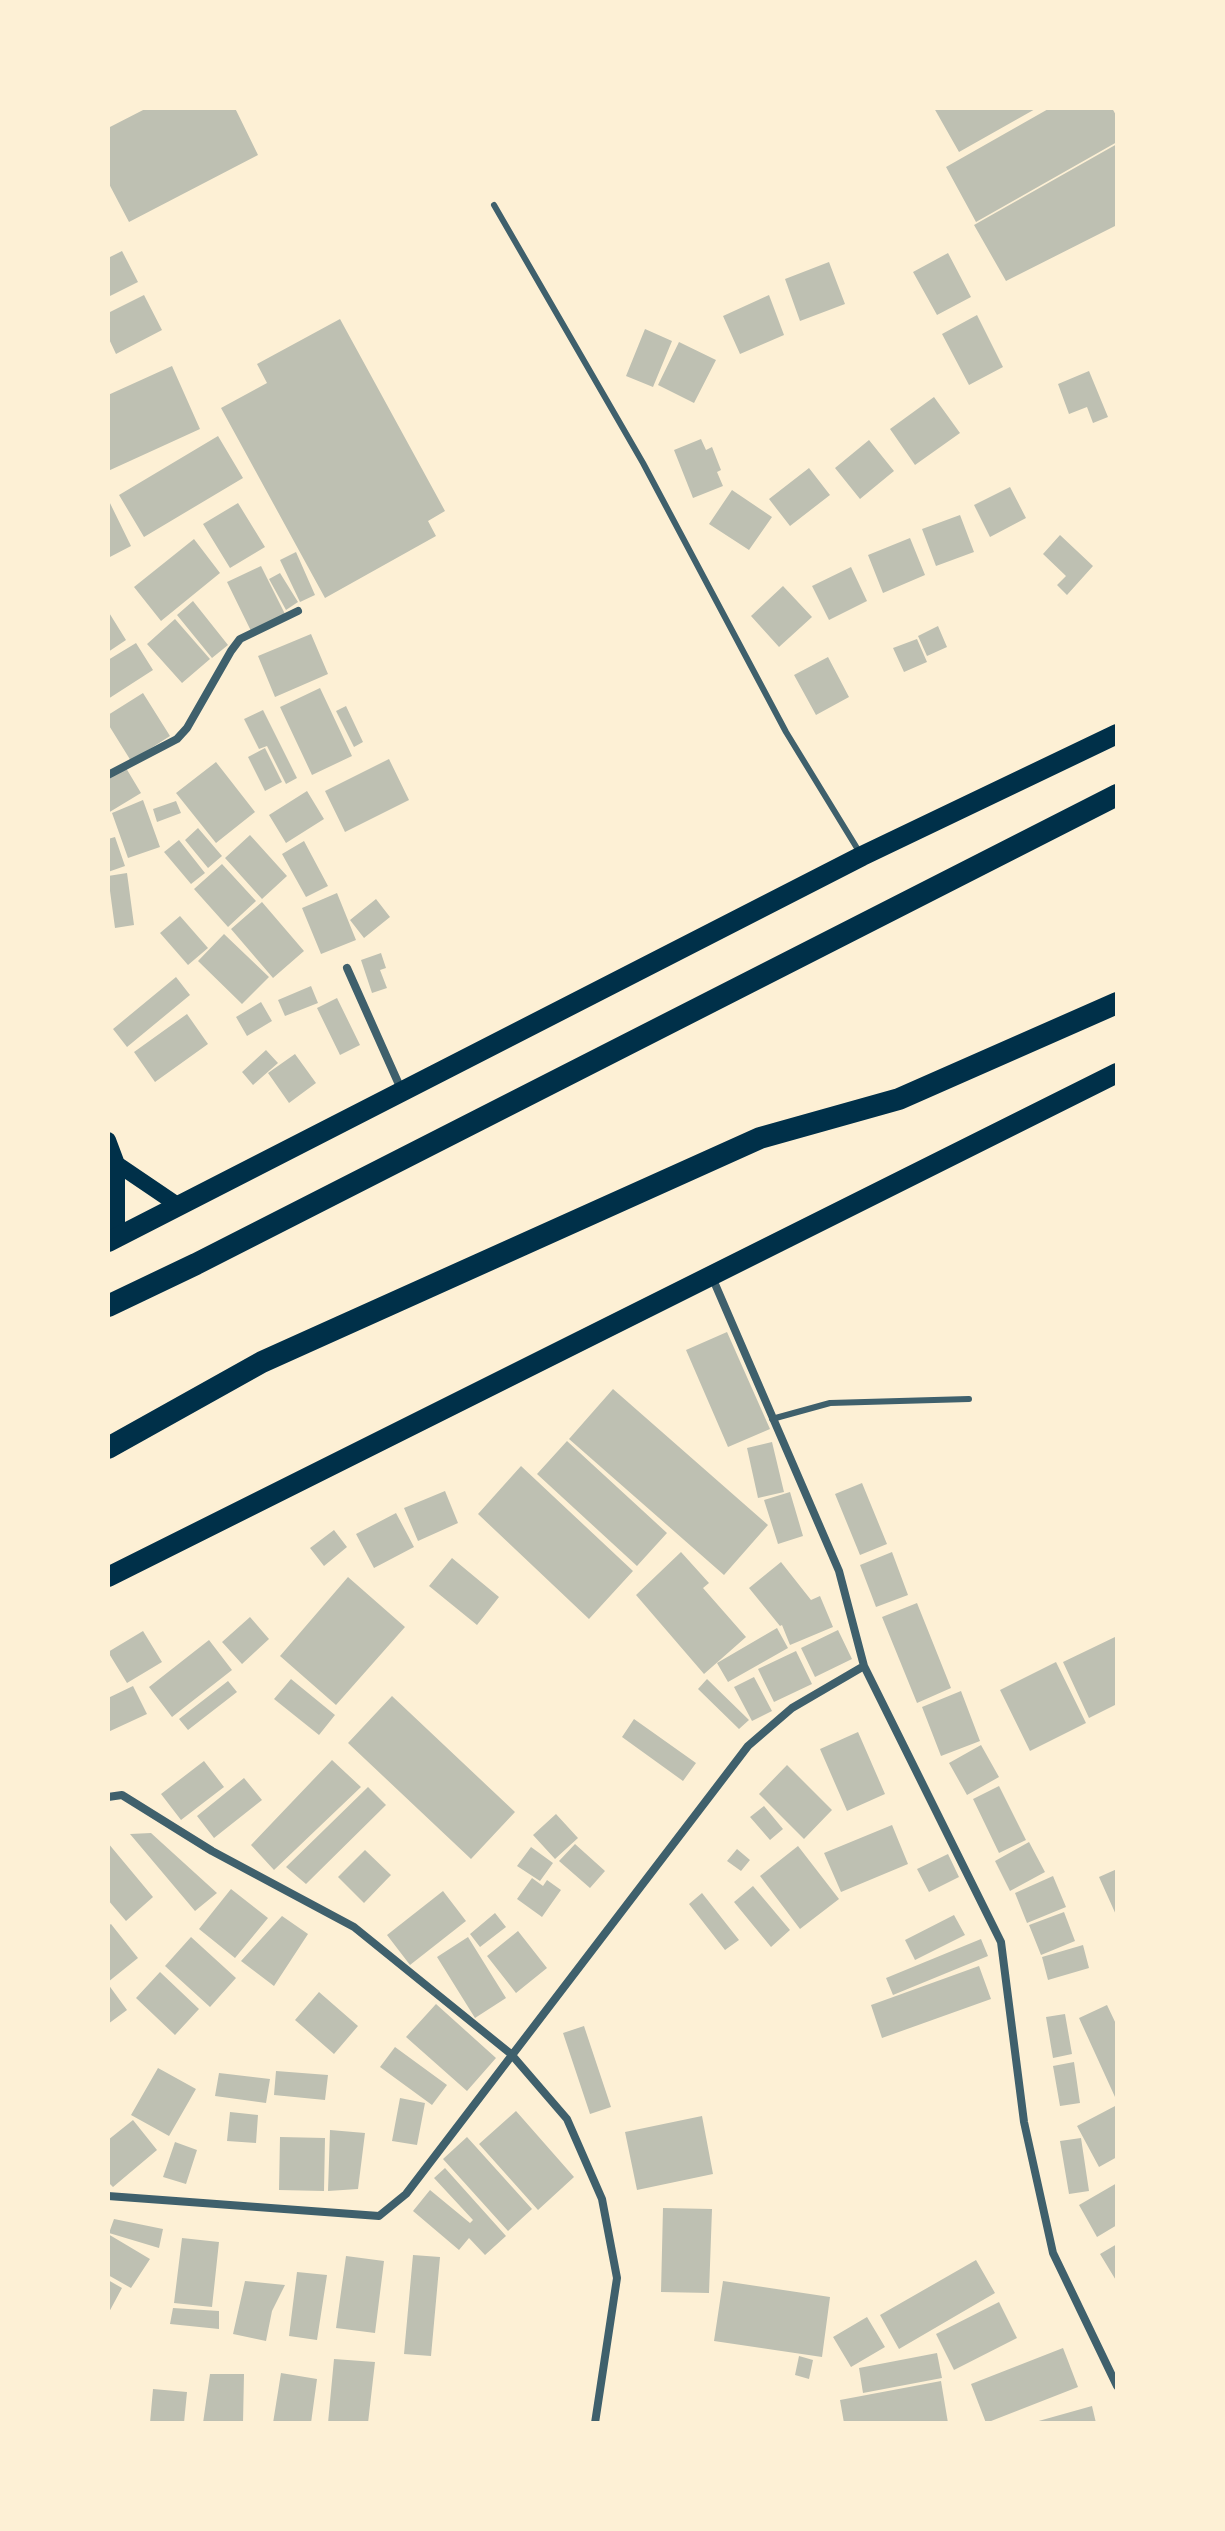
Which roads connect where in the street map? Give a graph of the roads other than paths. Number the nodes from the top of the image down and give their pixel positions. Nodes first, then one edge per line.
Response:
1 (494, 205) dead end
2 (298, 611) dead end
3 (1117, 734) edge
4 (108, 775) edge
5 (1117, 795) edge
6 (862, 856) junction
7 (347, 968) dead end
8 (1117, 1003) edge
9 (1117, 1073) edge
10 (403, 1093) junction
11 (108, 1140) edge
12 (117, 1164) junction
13 (179, 1206) junction
14 (112, 1240) edge
15 (711, 1276) junction
16 (108, 1306) edge
17 (969, 1399) dead end
18 (772, 1419) junction
19 (108, 1448) edge
20 (108, 1577) edge
21 (864, 1666) junction
22 (108, 1797) edge
23 (511, 2054) junction
24 (108, 2196) edge
25 (1117, 2386) edge
26 (595, 2423) edge

1 - 6 lane
2 - 4 street
3 - 6 main road
5 - 16 highway
6 - 10 main road
7 - 10 street
8 - 19 highway
9 - 15 main road
10 - 13 main road
11 - 12 main road
12 - 13 main road
12 - 14 main road
13 - 14 main road
15 - 18 street
15 - 20 main road
17 - 18 lane
18 - 21 street
21 - 23 street
21 - 25 street
22 - 23 street
23 - 24 street
23 - 26 street

